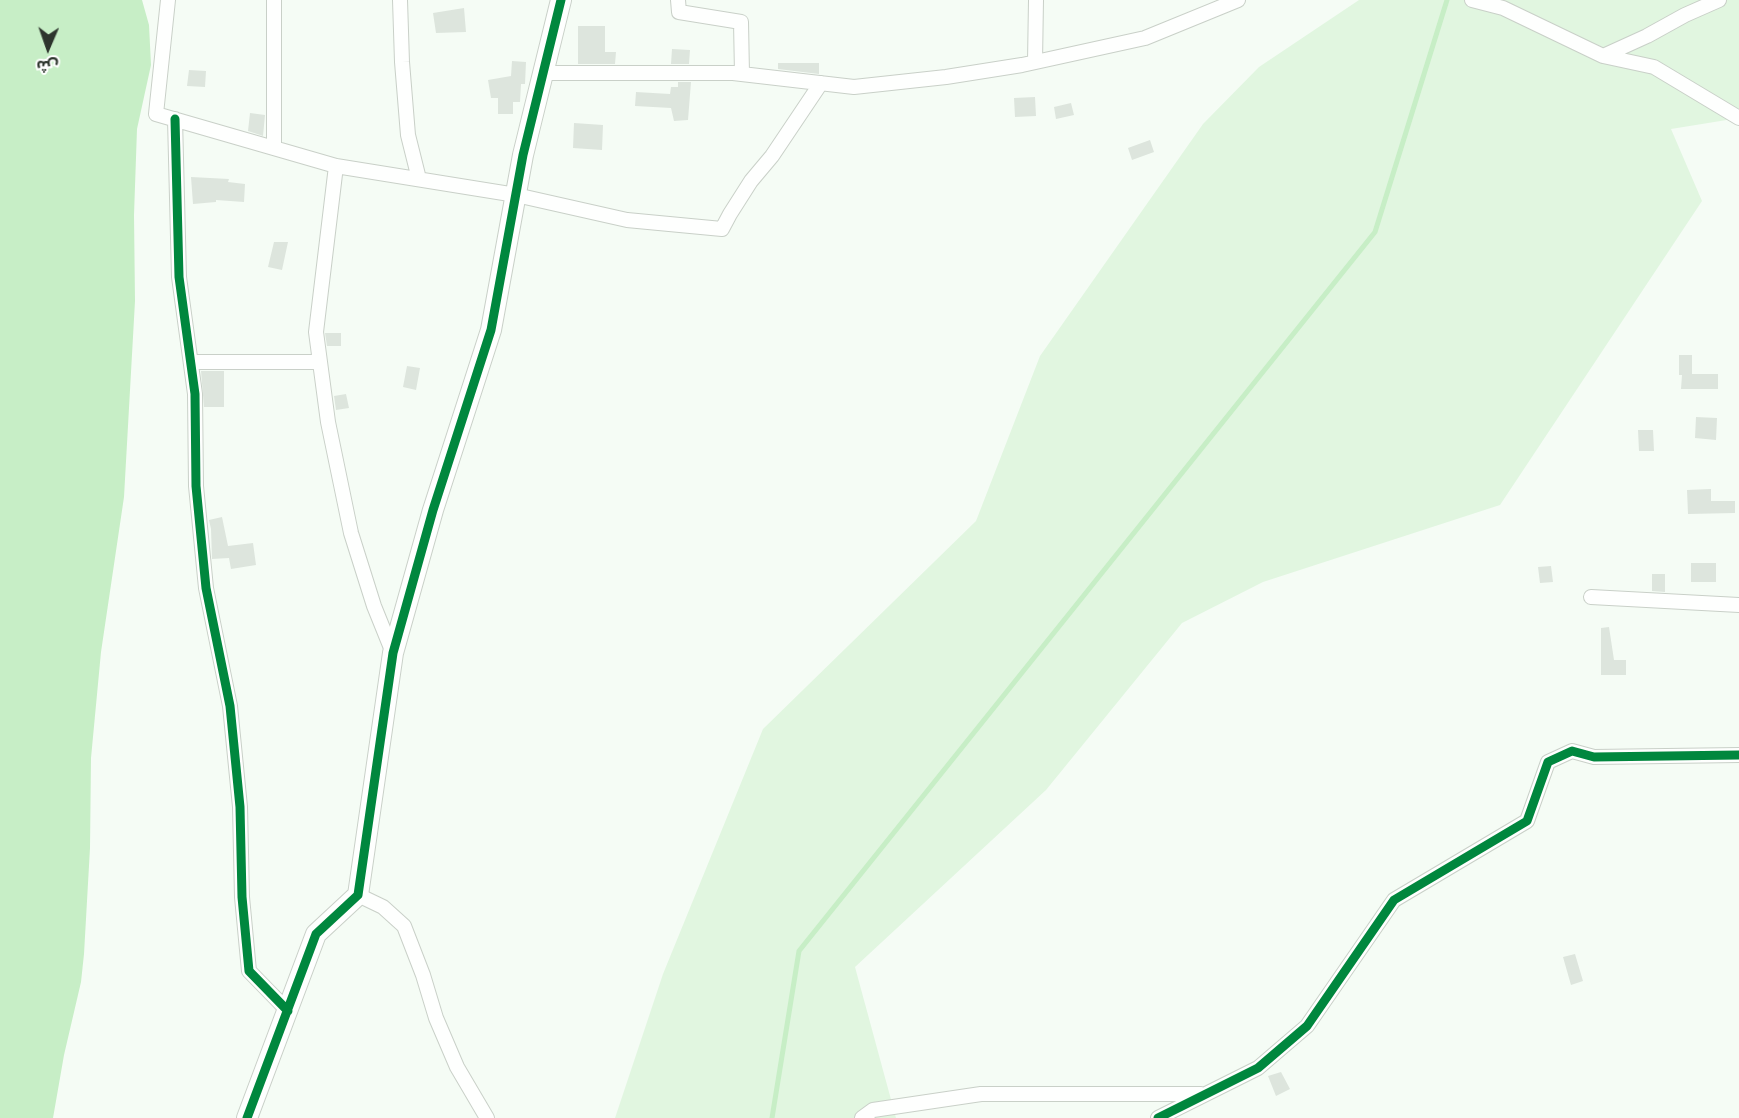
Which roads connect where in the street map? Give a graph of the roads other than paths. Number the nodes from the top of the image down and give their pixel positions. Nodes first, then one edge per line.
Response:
1 (168, 0) edge
2 (274, 0) edge
3 (400, 0) edge
4 (561, 0) edge
5 (678, 0) edge
6 (1036, 0) edge
7 (1238, 0) edge
8 (1472, 0) edge
9 (1719, 0) edge
10 (1603, 56) junction
11 (1035, 62) junction
12 (543, 74) junction
13 (742, 74) junction
14 (821, 83) junction
15 (1739, 118) edge
16 (175, 119) junction
17 (274, 148) junction
18 (336, 165) junction
19 (419, 179) junction
20 (516, 195) junction
21 (191, 362) junction
22 (320, 362) junction
23 (1591, 597) dead end
24 (1739, 605) edge
25 (393, 653) junction
26 (1739, 756) edge
27 (358, 895) junction
28 (288, 1011) junction
29 (1206, 1094) junction
30 (247, 1118) edge
31 (487, 1118) edge
32 (862, 1118) edge
33 (1158, 1118) edge

1 - 16 street
2 - 17 street
3 - 19 street
4 - 12 street
5 - 13 street
6 - 11 street
7 - 11 street
8 - 10 street
9 - 10 street
10 - 15 street
11 - 14 street
12 - 13 street
12 - 20 street
13 - 14 street
14 - 20 street
16 - 17 street
16 - 21 street
17 - 18 street
18 - 19 street
18 - 22 street
19 - 20 street
20 - 25 street
21 - 22 street
21 - 28 street
22 - 25 street
23 - 24 street
25 - 27 street
26 - 29 street
27 - 28 street
27 - 31 street
28 - 30 street
29 - 32 street
29 - 33 street

